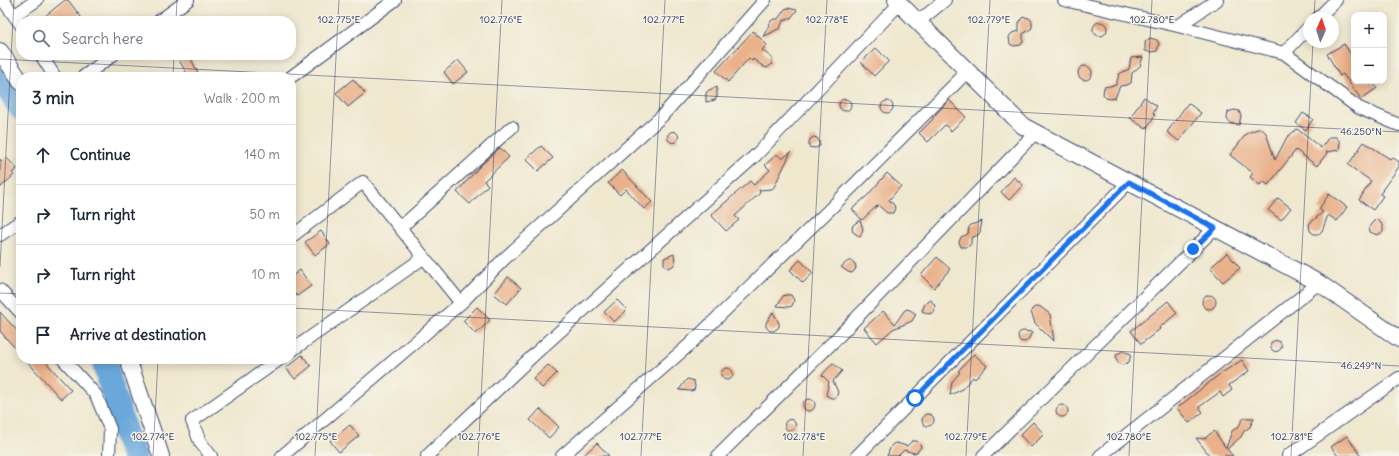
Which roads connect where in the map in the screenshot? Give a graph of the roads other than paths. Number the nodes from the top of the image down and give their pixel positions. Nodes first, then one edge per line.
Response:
1 (3, 0) edge
2 (37, 0) edge
3 (188, 0) edge
4 (395, 0) edge
5 (765, 0) edge
6 (945, 0) edge
7 (1064, 0) edge
8 (1112, 0) edge
9 (1217, 0) edge
10 (1336, 0) edge
11 (898, 2) edge
12 (1103, 9) junction
13 (1324, 12) edge
14 (22, 16) edge
15 (166, 16) edge
16 (16, 17) edge
17 (918, 22) junction
18 (1178, 26) junction
19 (1303, 33) edge
20 (0, 51) edge
21 (1284, 53) junction
22 (44, 60) edge
23 (106, 60) edge
24 (968, 71) junction
25 (52, 72) edge
26 (90, 72) edge
27 (296, 73) edge
28 (16, 75) edge
29 (1399, 124) edge
30 (512, 127) dead end
31 (1036, 133) junction
32 (1129, 182) junction
33 (16, 224) edge
34 (400, 228) junction
35 (1215, 228) junction
36 (296, 233) edge
37 (0, 235) edge
38 (423, 258) junction
39 (1319, 282) junction
40 (0, 290) edge
41 (461, 303) junction
42 (16, 308) edge
43 (1399, 339) edge
44 (296, 347) edge
45 (68, 364) edge
46 (130, 364) edge
47 (273, 364) edge
48 (1399, 378) edge
49 (109, 456) edge
50 (161, 456) edge
51 (211, 456) edge
52 (282, 456) edge
53 (428, 456) edge
54 (562, 456) edge
55 (718, 456) edge
56 (857, 456) edge
57 (983, 456) edge
58 (1100, 456) edge
59 (1288, 456) edge

1 - 16 street
2 - 14 street
3 - 15 street
4 - 27 street
5 - 41 street
6 - 17 street
7 - 12 street
8 - 12 street
9 - 18 street
10 - 13 street
11 - 17 street
11 - 53 street
12 - 18 street
17 - 24 street
18 - 21 street
19 - 21 street
20 - 28 street
21 - 29 street
22 - 25 street
23 - 26 street
24 - 31 street
24 - 54 street
30 - 34 street
31 - 32 street
31 - 55 street
32 - 35 street
32 - 56 street
33 - 37 street
34 - 36 street
34 - 38 street
35 - 39 street
35 - 57 street
38 - 41 street
38 - 44 street
39 - 43 street
39 - 58 street
40 - 42 street
41 - 52 street
45 - 49 street
46 - 50 street
47 - 51 street
48 - 59 street

